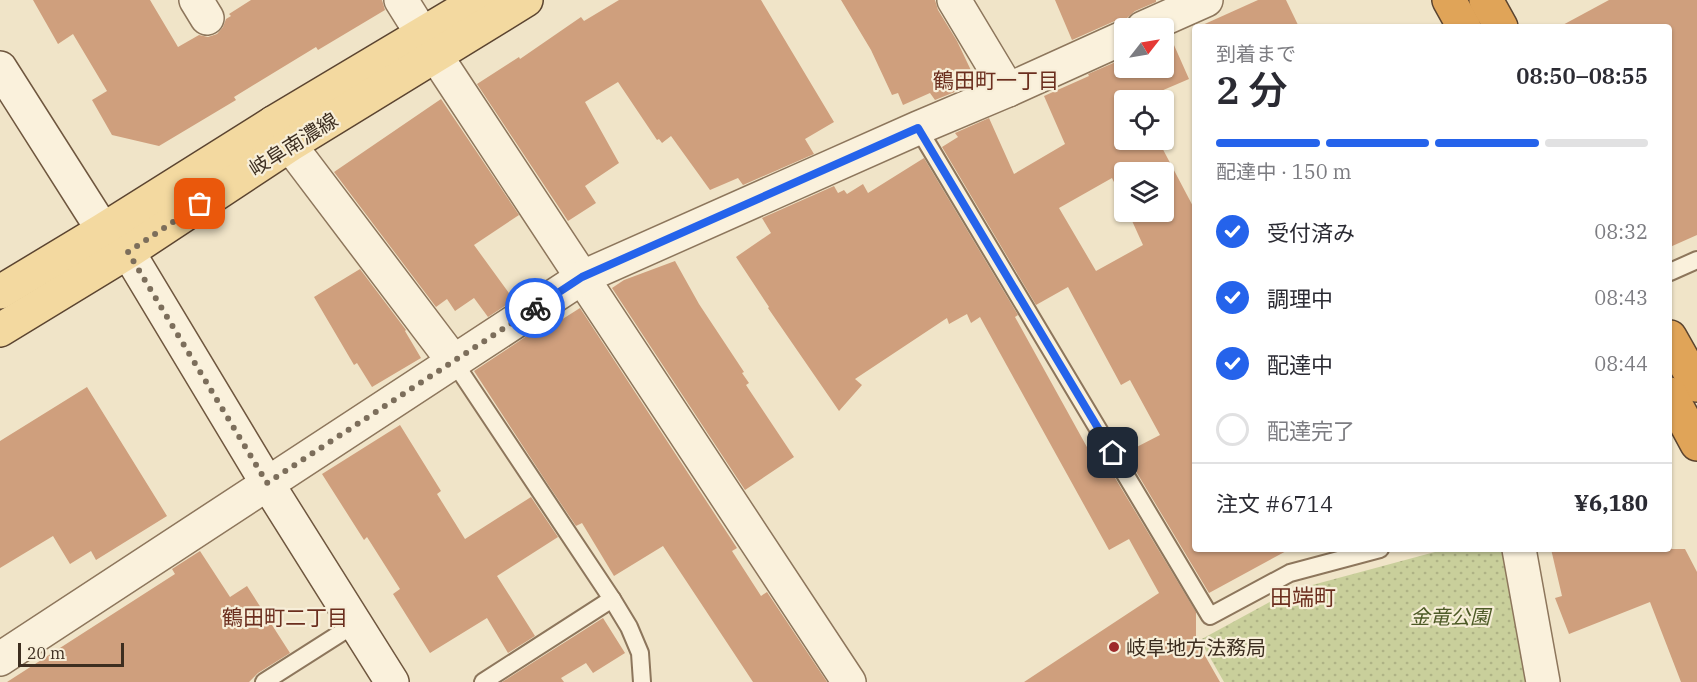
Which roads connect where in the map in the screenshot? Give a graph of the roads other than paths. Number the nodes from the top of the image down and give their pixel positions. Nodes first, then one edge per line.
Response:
1 (401, 0) edge
2 (479, 0) edge
3 (526, 0) edge
4 (954, 0) edge
5 (1206, 0) edge
6 (1486, 0) edge
7 (1166, 18) edge
8 (1499, 24) edge
9 (1114, 42) edge
10 (429, 45) junction
11 (0, 68) edge
12 (1008, 90) junction
13 (918, 128) junction
14 (281, 134) junction
15 (103, 230) junction
16 (128, 252) junction
17 (1697, 260) edge
18 (1672, 271) edge
19 (582, 277) junction
20 (0, 292) edge
21 (0, 330) edge
22 (1672, 341) edge
23 (454, 362) junction
24 (1697, 386) edge
25 (1672, 398) edge
26 (1697, 444) edge
27 (267, 483) junction
28 (1355, 552) edge
29 (1520, 552) edge
30 (1330, 555) edge
31 (612, 599) junction
32 (356, 624) junction
33 (0, 659) edge
34 (264, 682) edge
35 (392, 682) edge
36 (483, 682) edge
37 (642, 682) edge
38 (849, 682) edge
39 (1543, 682) edge

1 - 10 street
2 - 10 main road, 岐阜南濃線
3 - 10 main road, 岐阜南濃線
4 - 12 street
5 - 7 street
6 - 8 highway
9 - 12 street
10 - 14 main road, 岐阜南濃線
10 - 19 street
11 - 15 street
12 - 13 street
13 - 19 street
13 - 30 lane
14 - 15 main road, 岐阜南濃線
14 - 16 main road, 岐阜南濃線
14 - 23 street
15 - 16 street
15 - 20 main road, 岐阜南濃線
16 - 21 main road, 岐阜南濃線
16 - 27 street
17 - 18 lane
19 - 23 street
19 - 38 street
22 - 24 highway
23 - 27 street
23 - 31 lane
25 - 26 highway
27 - 32 street
27 - 33 street
28 - 30 lane
29 - 39 street
31 - 36 lane
31 - 37 lane
32 - 34 lane
32 - 35 street

